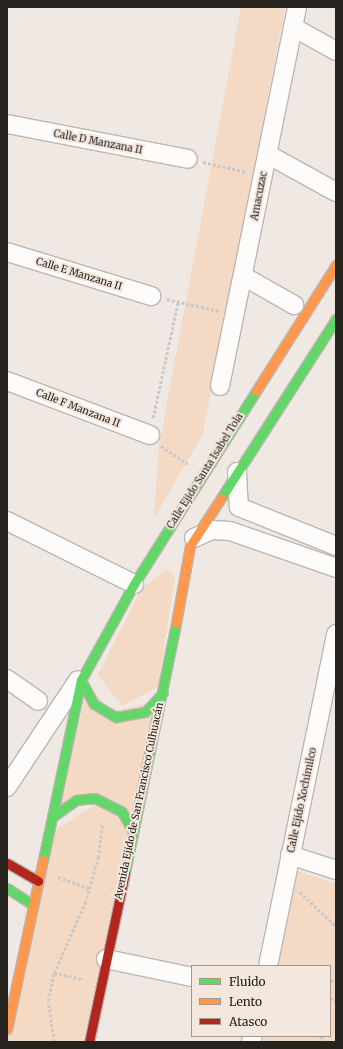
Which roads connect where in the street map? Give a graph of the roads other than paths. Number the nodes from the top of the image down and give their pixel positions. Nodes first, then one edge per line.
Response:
1 (297, 7) edge
2 (293, 27) junction
3 (336, 51) edge
4 (7, 124) edge
5 (267, 154) junction
6 (188, 159) road end
7 (336, 192) edge
8 (7, 252) edge
9 (336, 265) edge
10 (243, 276) junction
11 (151, 296) road end
12 (294, 305) dead end
13 (336, 319) edge
14 (7, 381) edge
15 (220, 386) dead end
16 (150, 435) road end
17 (237, 472) junction
18 (7, 521) edge
19 (194, 538) junction
20 (336, 546) edge
21 (336, 568) edge
22 (134, 584) junction
23 (336, 634) edge
24 (7, 679) edge
25 (81, 680) junction
26 (164, 690) junction
27 (38, 701) dead end
28 (7, 787) edge
29 (52, 817) junction
30 (132, 829) junction
31 (290, 855) junction
32 (7, 863) edge
33 (336, 870) edge
34 (38, 881) junction
35 (7, 888) edge
36 (33, 905) junction
37 (106, 959) junction
38 (268, 965) edge
39 (191, 977) edge
40 (7, 1029) edge
41 (89, 1042) edge

1 - 2 street, Amacuzac
2 - 3 street
2 - 5 street, Amacuzac
4 - 6 street, Calle D Manzana II
5 - 7 street
5 - 10 street, Amacuzac
8 - 11 street, Calle E Manzana II
9 - 22 street, Calle Ejido Santa Isabel Tola
10 - 12 street
10 - 15 street, Amacuzac
13 - 17 street
14 - 16 street, Calle F Manzana II
17 - 19 street
17 - 20 street
18 - 22 street
19 - 21 street
19 - 26 street, Avenida Ejido de San Francisco Culhuacán
22 - 25 street, Calle Ejido Santa Isabel Tola
23 - 31 street, Calle Ejido Xochimilco
24 - 27 street
25 - 26 street
25 - 28 street
25 - 29 street
26 - 30 street, Avenida Ejido de San Francisco Culhuacán
29 - 30 street
29 - 34 street
30 - 37 street, Avenida Ejido de San Francisco Culhuacán
31 - 33 street
31 - 38 street, Calle Ejido Xochimilco
32 - 34 street
34 - 36 street
35 - 36 street
36 - 40 street
37 - 39 street
37 - 41 street, Avenida Ejido de San Francisco Culhuacán

